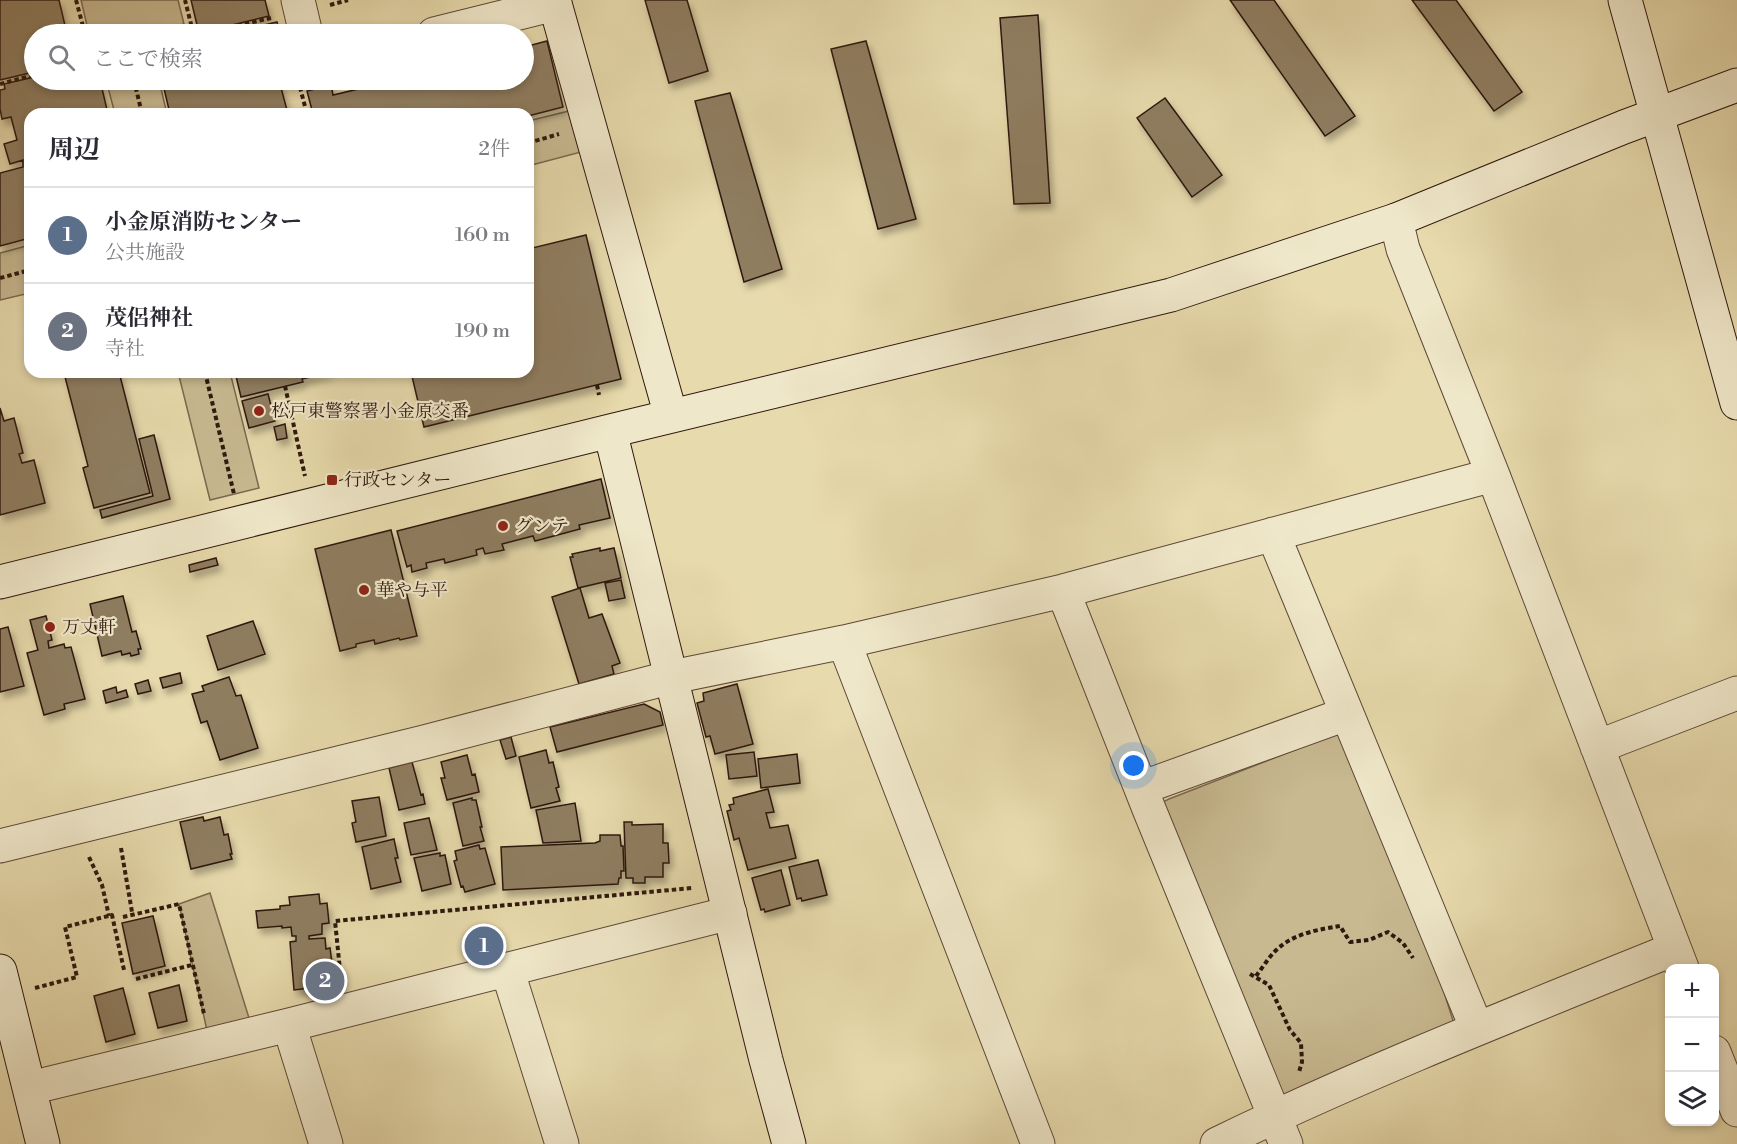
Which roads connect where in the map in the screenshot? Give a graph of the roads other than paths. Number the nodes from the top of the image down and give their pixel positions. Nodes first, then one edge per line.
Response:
1 (1625, 0) edge
2 (554, 2) edge
3 (286, 8) edge
4 (298, 24) edge
5 (472, 24) edge
6 (1737, 84) edge
7 (1656, 115) junction
8 (1396, 220) junction
9 (1732, 370) edge
10 (1737, 403) edge
11 (671, 416) junction
12 (610, 431) junction
13 (1493, 475) junction
14 (1273, 534) junction
15 (0, 582) edge
16 (1063, 591) junction
17 (844, 642) junction
18 (672, 677) junction
19 (1737, 693) edge
20 (1346, 714) junction
21 (1597, 747) junction
22 (1141, 788) junction
23 (0, 846) edge
24 (726, 899) junction
25 (1678, 959) edge
26 (507, 969) junction
27 (0, 971) edge
28 (289, 1025) junction
29 (1477, 1029) junction
30 (1719, 1065) edge
31 (30, 1088) junction
32 (1737, 1110) edge
33 (1281, 1130) edge
34 (44, 1144) edge
35 (326, 1144) edge
36 (562, 1144) edge
37 (789, 1144) edge
38 (1038, 1144) edge
39 (1217, 1144) edge

1 - 7 street
2 - 5 street
2 - 11 street
3 - 4 street
6 - 7 street
7 - 8 street
7 - 9 street
8 - 11 street
8 - 13 street
9 - 10 street
11 - 12 street
12 - 15 street
12 - 18 street
13 - 14 street
13 - 21 street
14 - 16 street
14 - 20 street
16 - 17 street
16 - 22 street
17 - 18 street
17 - 38 street
18 - 23 street
18 - 24 street
19 - 21 street
20 - 22 street
20 - 29 street
21 - 25 street
22 - 33 street
24 - 26 street
24 - 37 street
25 - 29 street
26 - 28 street
26 - 36 street
27 - 31 street
28 - 31 street
28 - 35 street
29 - 33 street
30 - 32 street
31 - 34 street
33 - 39 street

